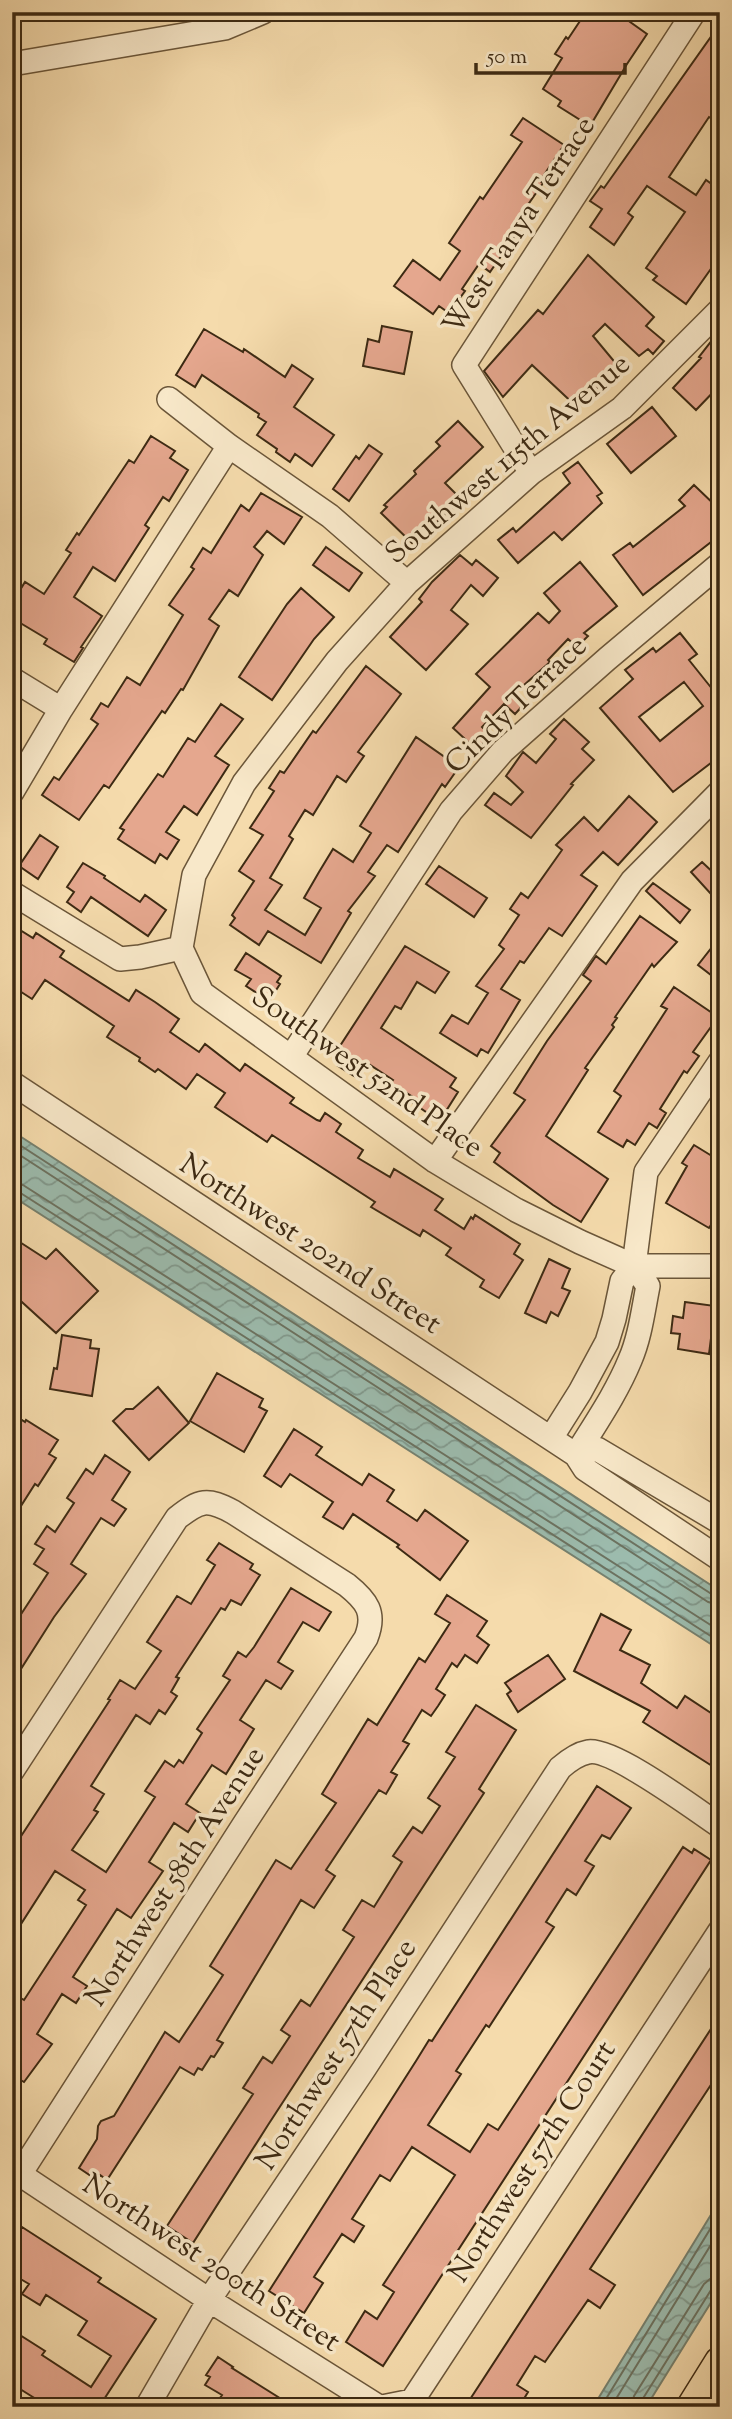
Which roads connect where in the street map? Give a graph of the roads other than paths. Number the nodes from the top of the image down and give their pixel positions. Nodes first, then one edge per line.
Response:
1 (263, 12) edge
2 (694, 12) edge
3 (12, 64) edge
4 (720, 310) edge
5 (169, 399) dead end
6 (229, 446) junction
7 (531, 473) junction
8 (720, 564) edge
9 (407, 583) junction
10 (12, 679) edge
11 (61, 709) junction
12 (12, 792) edge
13 (720, 792) edge
14 (12, 893) edge
15 (181, 948) junction
16 (291, 1057) junction
17 (720, 1062) edge
18 (12, 1083) edge
19 (435, 1161) junction
20 (634, 1266) junction
21 (720, 1266) edge
22 (614, 1319) junction
23 (640, 1325) junction
24 (597, 1361) junction
25 (622, 1375) junction
26 (551, 1438) junction
27 (576, 1455) junction
28 (720, 1522) edge
29 (720, 1559) edge
30 (12, 1771) edge
31 (720, 1826) edge
32 (720, 1931) edge
33 (16, 2171) edge
34 (209, 2300) junction
35 (720, 2362) edge
36 (147, 2407) edge
37 (381, 2407) edge
38 (692, 2407) edge

1 - 3 street
2 - 7 street, West Tanya Terrace
4 - 7 street, Southwest 115th Avenue
5 - 6 street
6 - 9 street
6 - 11 street
7 - 9 street, Southwest 115th Avenue
8 - 16 street, Cindy Terrace
9 - 15 street, Southwest 115th Avenue
10 - 11 street
11 - 12 street
13 - 19 street
14 - 15 street
15 - 16 street, Southwest 52nd Place
16 - 19 street, Southwest 52nd Place
17 - 20 street
18 - 26 street, Northwest 202nd Street
19 - 20 street, Southwest 52nd Place
20 - 21 street, Southwest 52nd Place
20 - 22 street
20 - 23 street
22 - 23 street
22 - 24 street
23 - 25 street
24 - 25 street
24 - 26 street
25 - 27 street
26 - 27 street, Northwest 202nd Street
27 - 28 street
27 - 29 street, Northwest 202nd Street
30 - 33 street, Northwest 58th Avenue
31 - 34 street, Northwest 57th Place
32 - 37 street, Northwest 57th Court
33 - 34 street, Northwest 200th Street
34 - 36 street, Northwest 57th Place
34 - 37 street, Northwest 200th Street
35 - 38 main road

